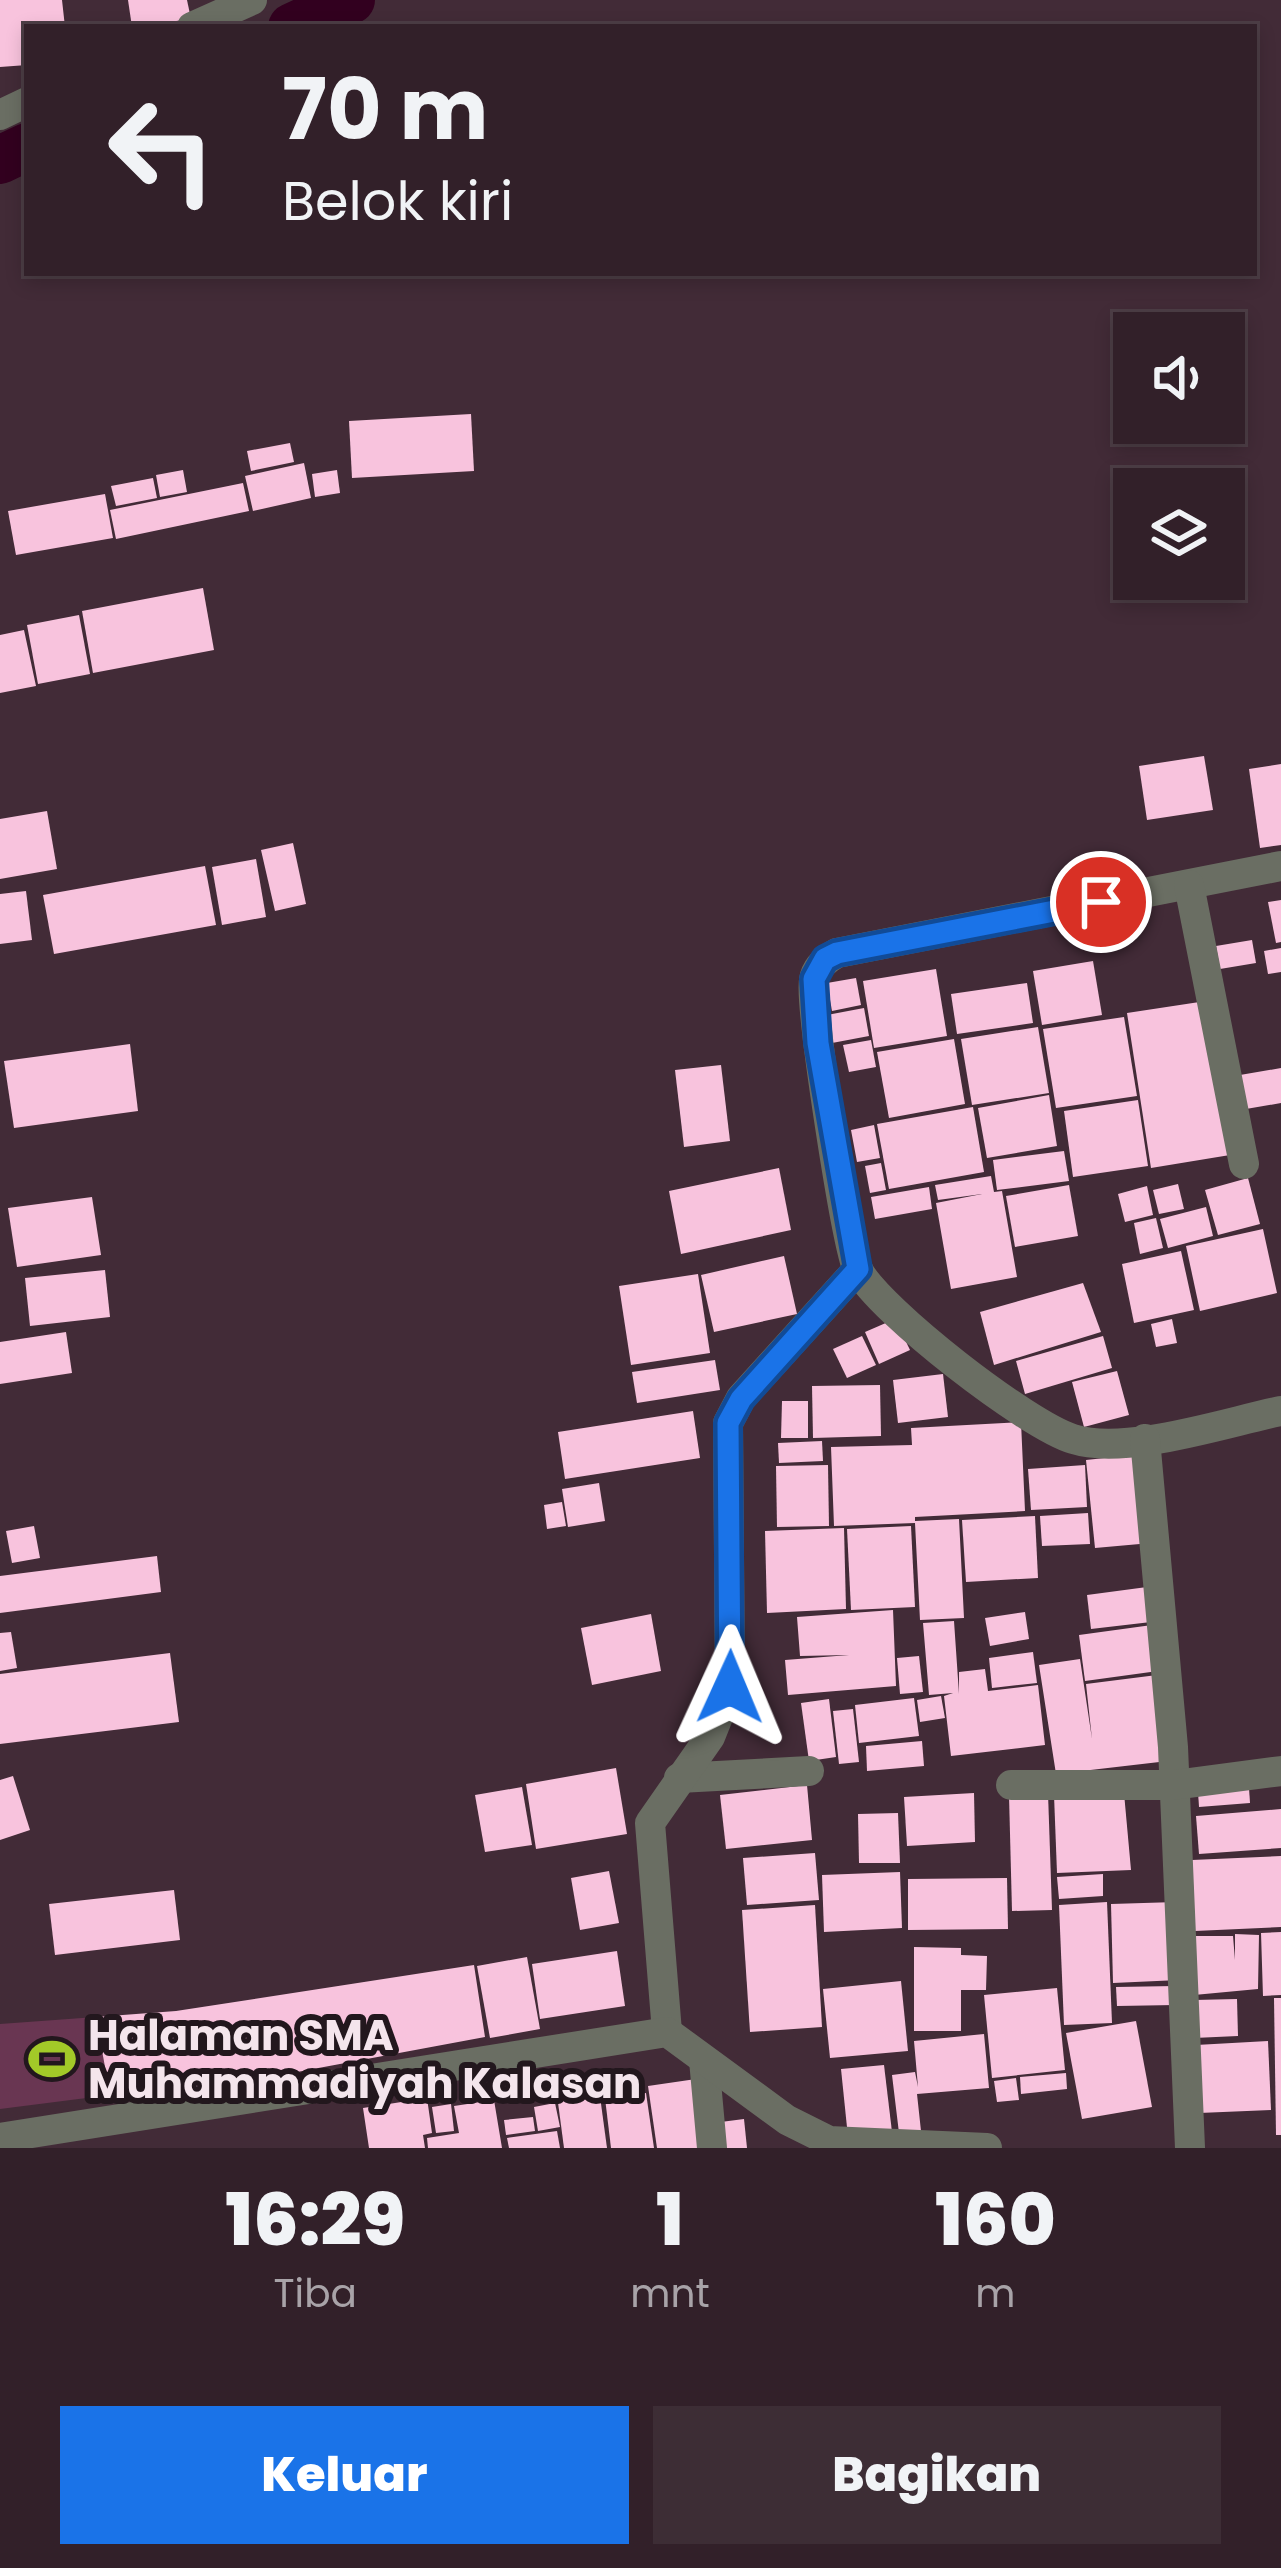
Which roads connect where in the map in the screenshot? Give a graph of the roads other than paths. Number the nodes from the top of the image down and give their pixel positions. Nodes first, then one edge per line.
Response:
1 (252, 0) edge
2 (200, 24) edge
3 (1281, 866) edge
4 (1189, 885) junction
5 (1244, 1164) dead end
6 (858, 1269) junction
7 (1281, 1411) edge
8 (1145, 1438) junction
9 (809, 1771) dead end
10 (1281, 1772) edge
11 (679, 1778) junction
12 (1011, 1784) dead end
13 (1174, 1785) junction
14 (667, 2032) junction
15 (704, 2060) junction
16 (0, 2138) edge
17 (712, 2148) edge
18 (987, 2148) edge
19 (1190, 2148) edge

1 - 2 street
3 - 4 street
4 - 5 street
4 - 6 street
6 - 8 street
6 - 11 street
7 - 8 street
8 - 13 street
9 - 11 street
10 - 13 street
11 - 14 street
12 - 13 street
13 - 19 street
14 - 15 street
14 - 16 street
15 - 17 street
15 - 18 street

